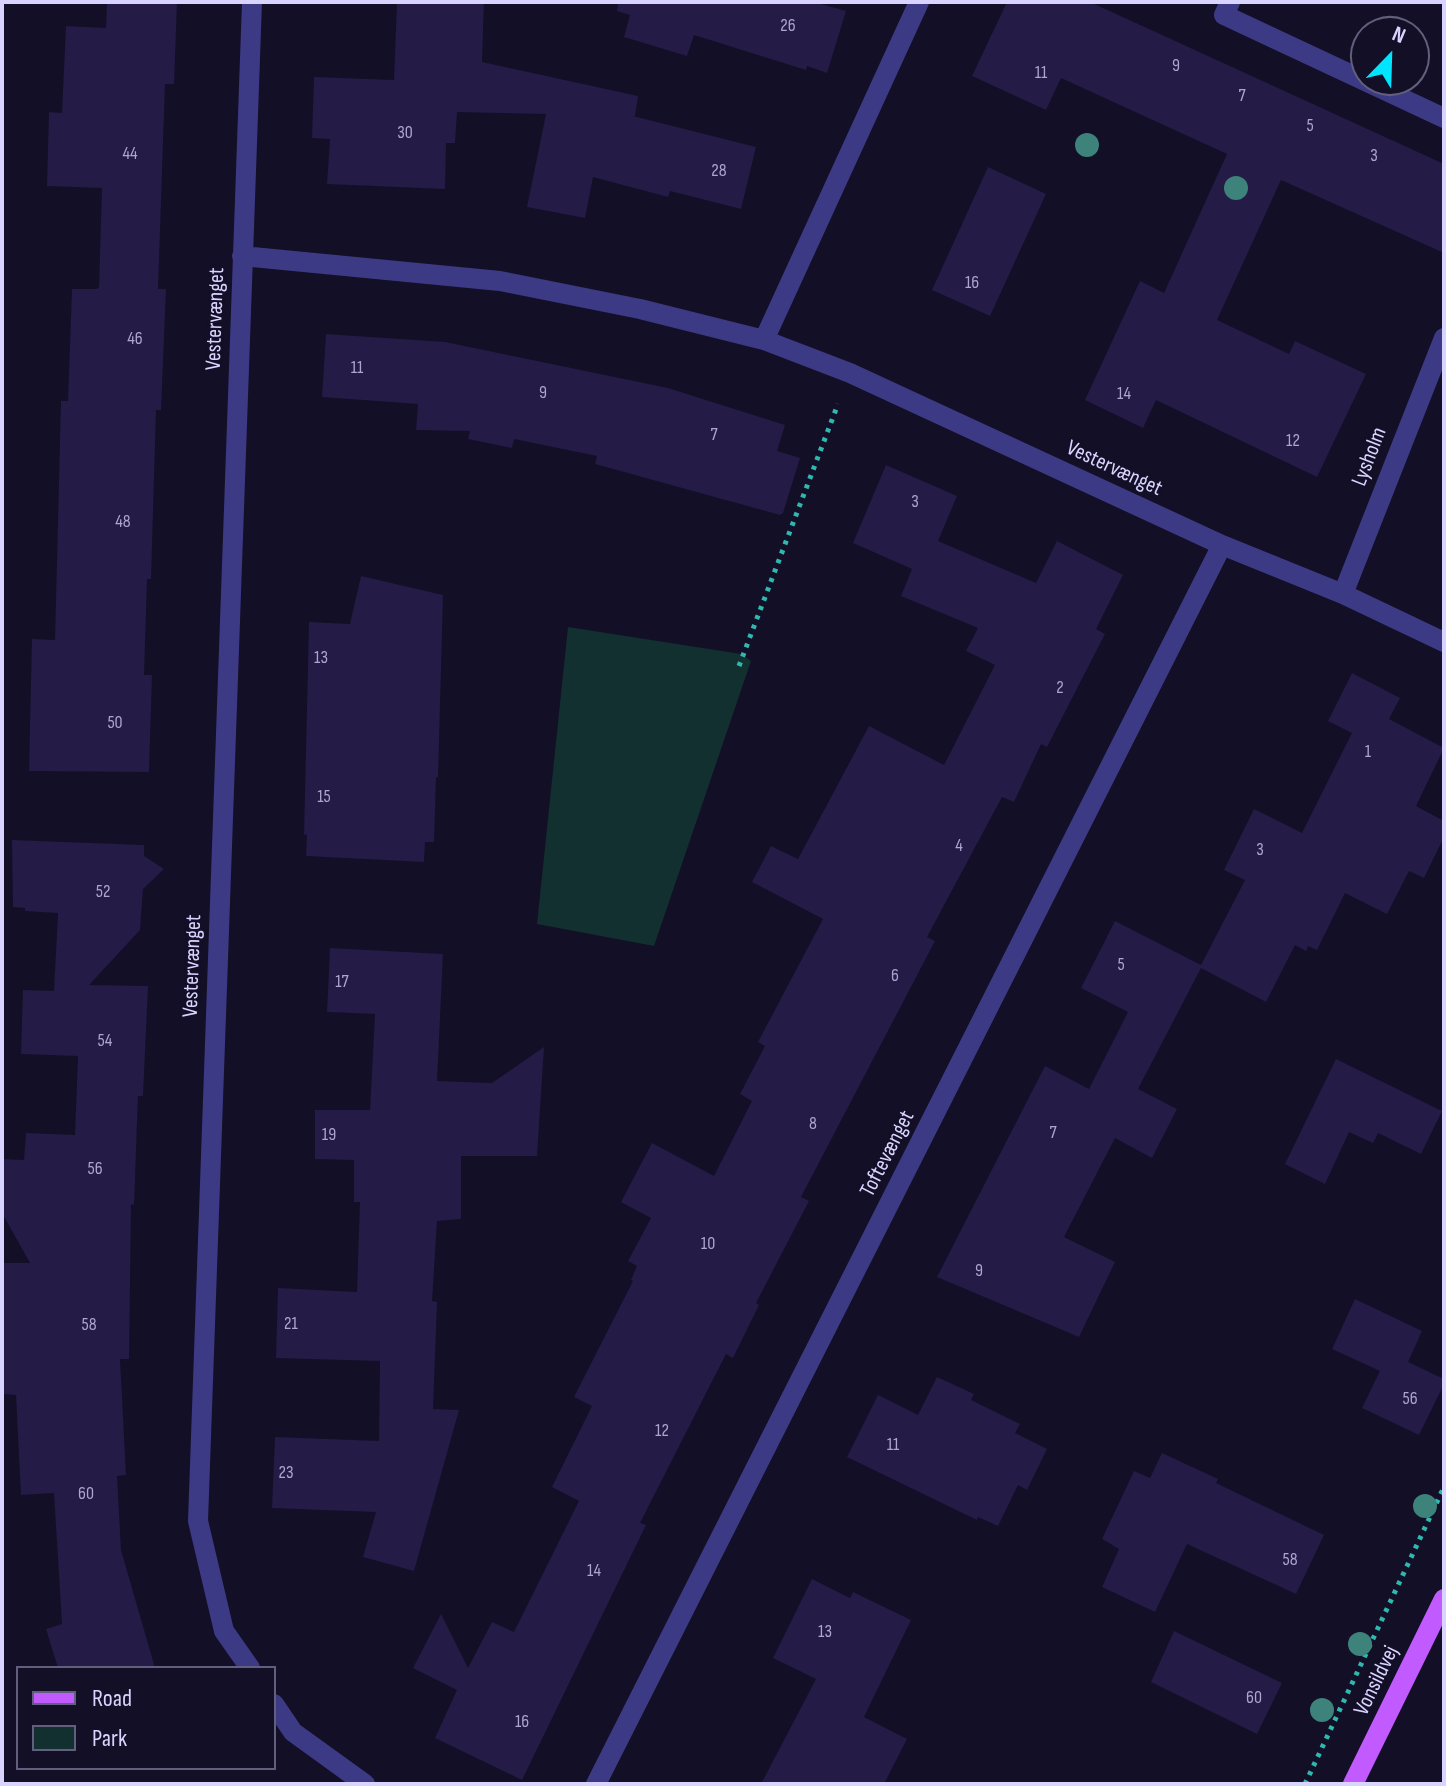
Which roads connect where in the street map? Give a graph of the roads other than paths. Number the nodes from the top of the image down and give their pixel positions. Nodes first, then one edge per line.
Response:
1 (252, 2) edge
2 (919, 2) edge
3 (1230, 2) edge
4 (1444, 118) edge
5 (242, 256) junction
6 (1444, 338) edge
7 (764, 340) junction
8 (1222, 545) junction
9 (1343, 594) junction
10 (1444, 642) edge
11 (1444, 1599) edge
12 (249, 1666) edge
13 (276, 1707) edge
14 (365, 1784) edge
15 (596, 1784) edge
16 (1353, 1784) edge

1 - 5 street, Vestervænget
2 - 7 street
3 - 4 street
5 - 7 street, Vestervænget
5 - 12 street, Vestervænget
6 - 9 street, Lysholm
7 - 8 street, Vestervænget
8 - 9 street, Vestervænget
8 - 15 street, Toftevænget
9 - 10 street, Vestervænget
11 - 16 main road, Vonsildvej
13 - 14 street

